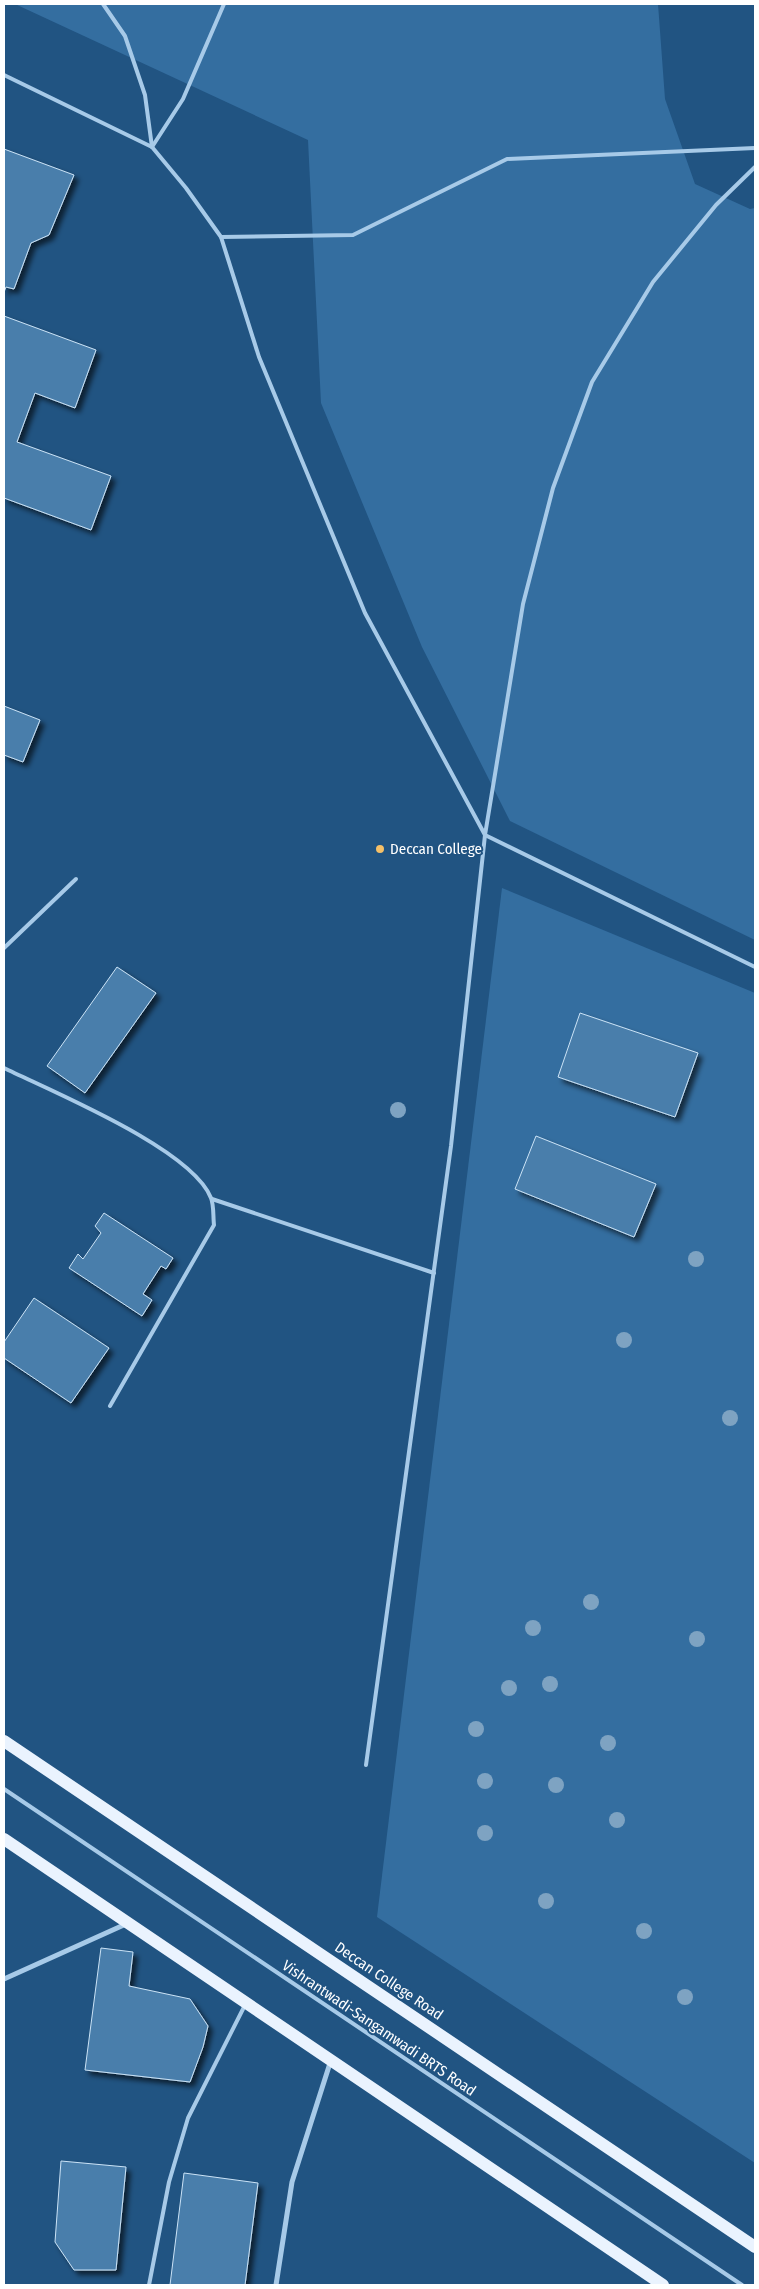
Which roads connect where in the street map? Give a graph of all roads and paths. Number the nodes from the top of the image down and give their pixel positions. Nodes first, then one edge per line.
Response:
1 (103, 4) edge
2 (224, 4) edge
3 (4, 75) edge
4 (152, 147) junction
5 (755, 148) edge
6 (755, 167) edge
7 (221, 237) junction
8 (484, 835) junction
9 (76, 879) dead end
10 (4, 948) edge
11 (755, 967) edge
12 (4, 1068) edge
13 (212, 1199) junction
14 (434, 1273) junction
15 (110, 1406) dead end
16 (4, 1741) edge
17 (366, 1765) dead end
18 (4, 1789) edge
19 (4, 1839) edge
20 (128, 1923) junction
21 (4, 1979) edge
22 (246, 2003) junction
23 (331, 2060) junction
24 (755, 2248) edge
25 (149, 2285) edge
26 (276, 2285) edge
27 (663, 2285) edge
28 (742, 2285) edge

1 - 4 lane
2 - 4 lane
3 - 4 lane
4 - 7 lane
5 - 7 lane
6 - 8 lane
7 - 8 lane
8 - 11 lane
8 - 14 lane
9 - 10 lane
12 - 13 lane
13 - 14 lane
13 - 15 lane
14 - 17 lane
16 - 24 main road, Deccan College Road
18 - 28 lane, Vishrantwadi-Sangamwadi BRTS Road
19 - 20 main road
20 - 21 street
20 - 22 main road
22 - 23 main road
22 - 25 lane
23 - 26 street
23 - 27 main road

